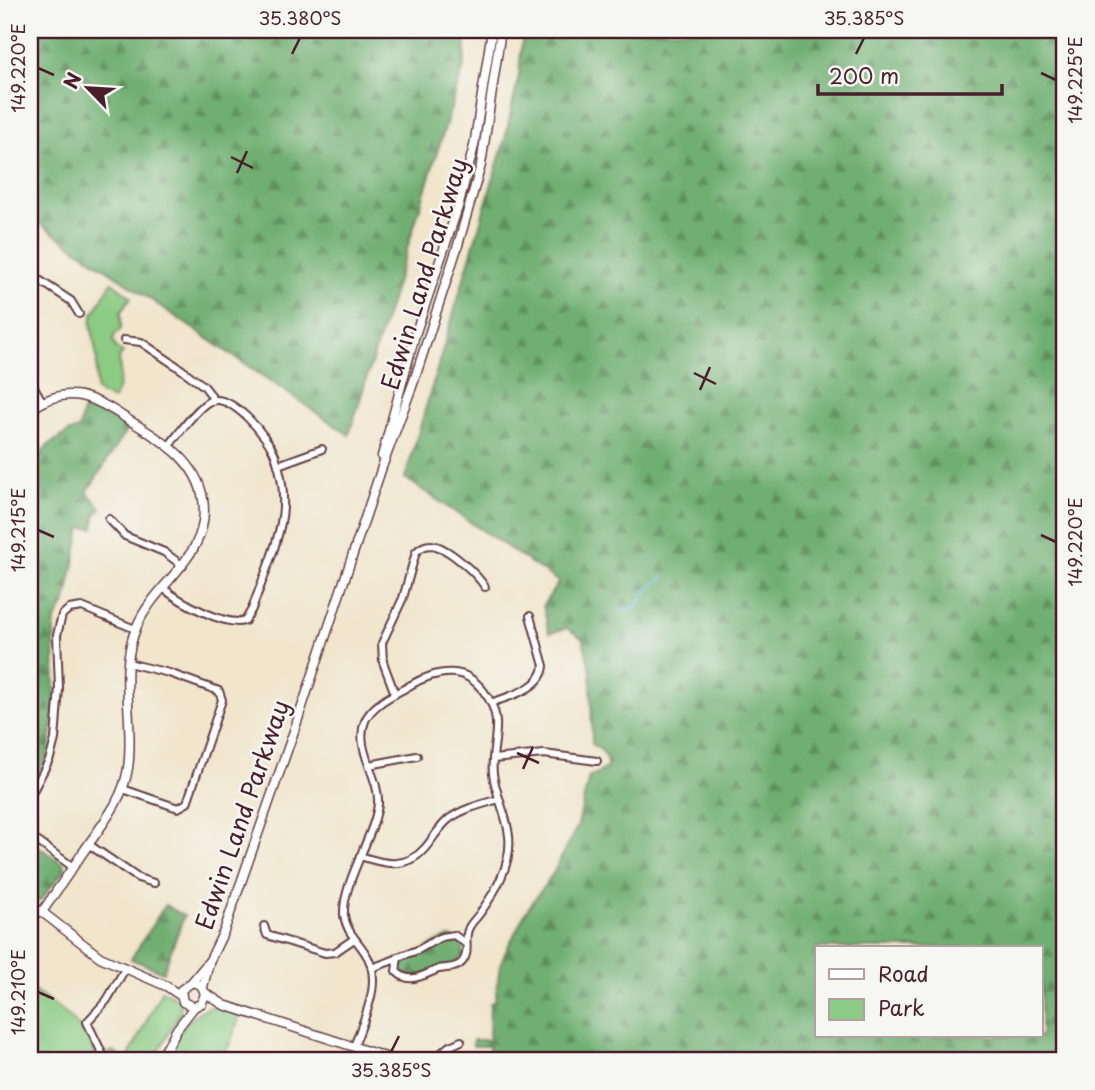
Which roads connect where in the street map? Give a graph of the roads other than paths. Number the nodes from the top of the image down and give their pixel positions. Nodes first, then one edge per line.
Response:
1 (492, 30) edge
2 (501, 30) edge
3 (31, 277) edge
4 (79, 314) dead end
5 (124, 340) dead end
6 (30, 380) edge
7 (41, 401) junction
8 (212, 401) junction
9 (30, 410) edge
10 (169, 446) junction
11 (321, 449) dead end
12 (278, 465) junction
13 (109, 519) dead end
14 (363, 523) junction
15 (183, 566) junction
16 (485, 587) dead end
17 (163, 588) junction
18 (530, 616) dead end
19 (135, 629) junction
20 (128, 663) junction
21 (396, 694) junction
22 (491, 703) junction
23 (417, 757) dead end
24 (493, 759) junction
25 (597, 761) dead end
26 (369, 765) junction
27 (124, 789) junction
28 (30, 796) edge
29 (499, 799) junction
30 (30, 836) edge
31 (88, 844) junction
32 (360, 856) junction
33 (72, 867) junction
34 (154, 883) dead end
35 (30, 906) edge
36 (42, 912) junction
37 (472, 922) junction
38 (264, 926) dead end
39 (267, 935) junction
40 (451, 935) junction
41 (354, 939) junction
42 (259, 940) dead end
43 (466, 943) junction
44 (398, 958) junction
45 (210, 960) junction
46 (372, 968) junction
47 (125, 969) junction
48 (397, 973) junction
49 (192, 982) junction
50 (204, 990) junction
51 (182, 991) junction
52 (194, 1005) junction
53 (224, 1005) junction
54 (461, 1041) dead end
55 (354, 1046) junction
56 (103, 1055) dead end
57 (160, 1060) edge
58 (395, 1060) edge
59 (433, 1060) edge

1 - 14 main road, Edwin Land Parkway
2 - 14 main road, Edwin Land Parkway
3 - 4 street
5 - 8 street
6 - 7 street
7 - 9 main road
7 - 10 main road
8 - 10 street
8 - 12 street
10 - 15 main road
11 - 12 street
12 - 17 street
13 - 15 street
14 - 45 main road, Edwin Land Parkway
15 - 17 main road
16 - 21 street
17 - 19 main road
18 - 22 street
19 - 20 main road
19 - 28 street
20 - 27 main road
20 - 27 street
21 - 22 street
21 - 26 street
22 - 24 street
23 - 26 street
24 - 25 street
24 - 29 street
26 - 32 street
27 - 31 main road
29 - 32 street
29 - 37 street
30 - 33 street
31 - 33 main road
31 - 34 street
32 - 41 street
33 - 36 main road
35 - 36 main road
36 - 47 main road
37 - 40 street
37 - 43 street
38 - 39 street
39 - 41 street
39 - 42 street
40 - 43 street
40 - 44 street
41 - 46 street
43 - 48 street
44 - 46 street
44 - 48 street
45 - 49 main road, Edwin Land Parkway
45 - 50 main road, Edwin Land Parkway
46 - 48 street
46 - 55 street
47 - 51 main road
47 - 56 street
49 - 50 main road
49 - 51 main road
50 - 52 main road, Edwin Land Parkway
50 - 53 main road
51 - 52 main road
52 - 53 main road
52 - 57 main road
53 - 55 main road
54 - 59 street
55 - 58 main road

